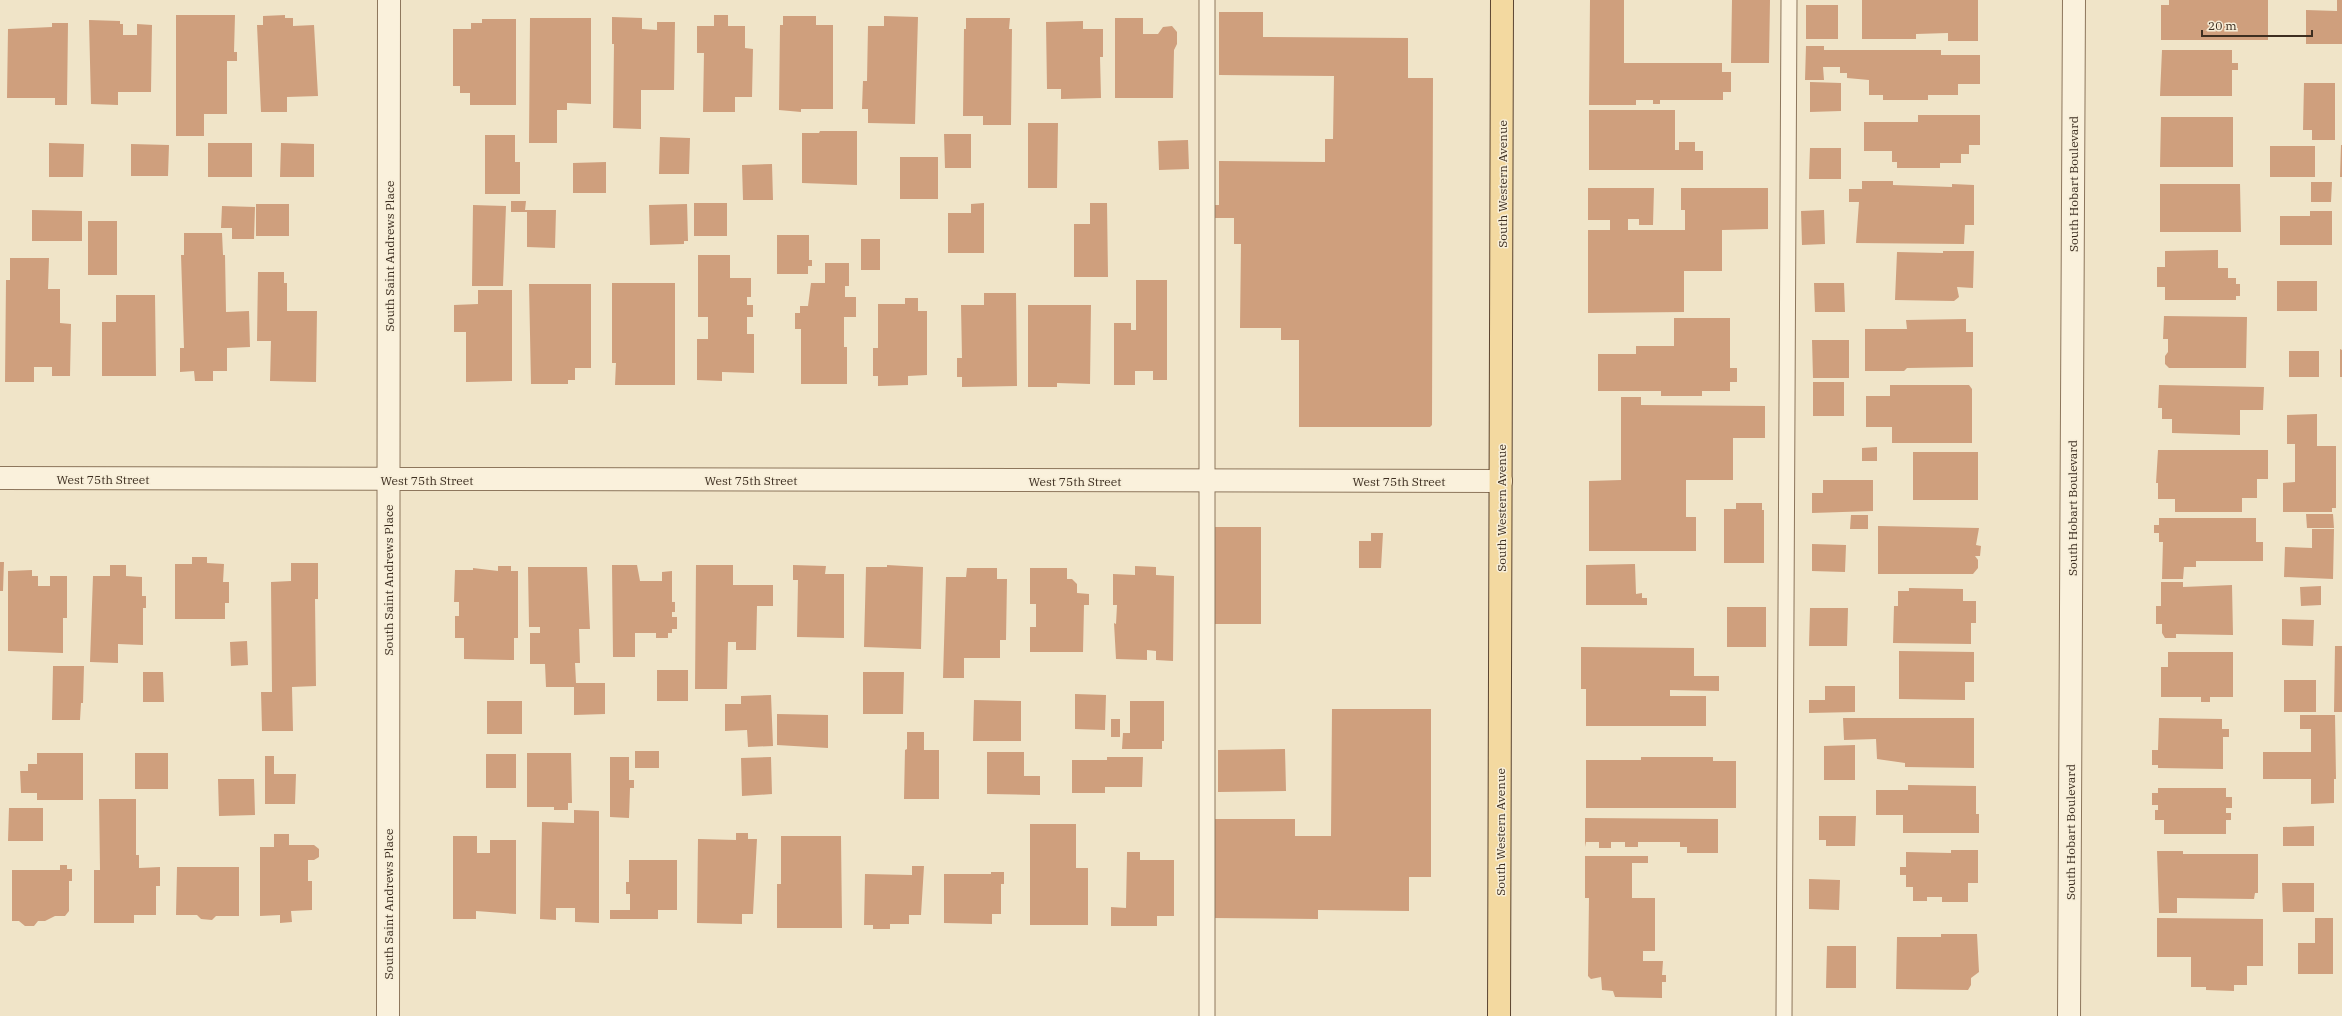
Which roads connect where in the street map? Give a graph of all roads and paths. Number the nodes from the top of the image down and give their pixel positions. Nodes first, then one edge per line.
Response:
1 (389, 0) edge
2 (1207, 0) edge
3 (1502, 0) edge
4 (1789, 0) edge
5 (2074, 0) edge
6 (0, 478) edge
7 (388, 480) junction
8 (1206, 481) junction
9 (1502, 481) junction
10 (388, 1016) edge
11 (1207, 1016) edge
12 (1499, 1016) edge
13 (1784, 1016) edge
14 (2069, 1016) edge

1 - 7 street, South Saint Andrews Place
2 - 8 lane
3 - 9 main road, South Western Avenue
4 - 13 lane
5 - 14 street, South Hobart Boulevard
6 - 7 street, West 75th Street
7 - 8 street, West 75th Street
7 - 10 street, South Saint Andrews Place
8 - 9 street, West 75th Street
8 - 11 lane
9 - 12 main road, South Western Avenue

